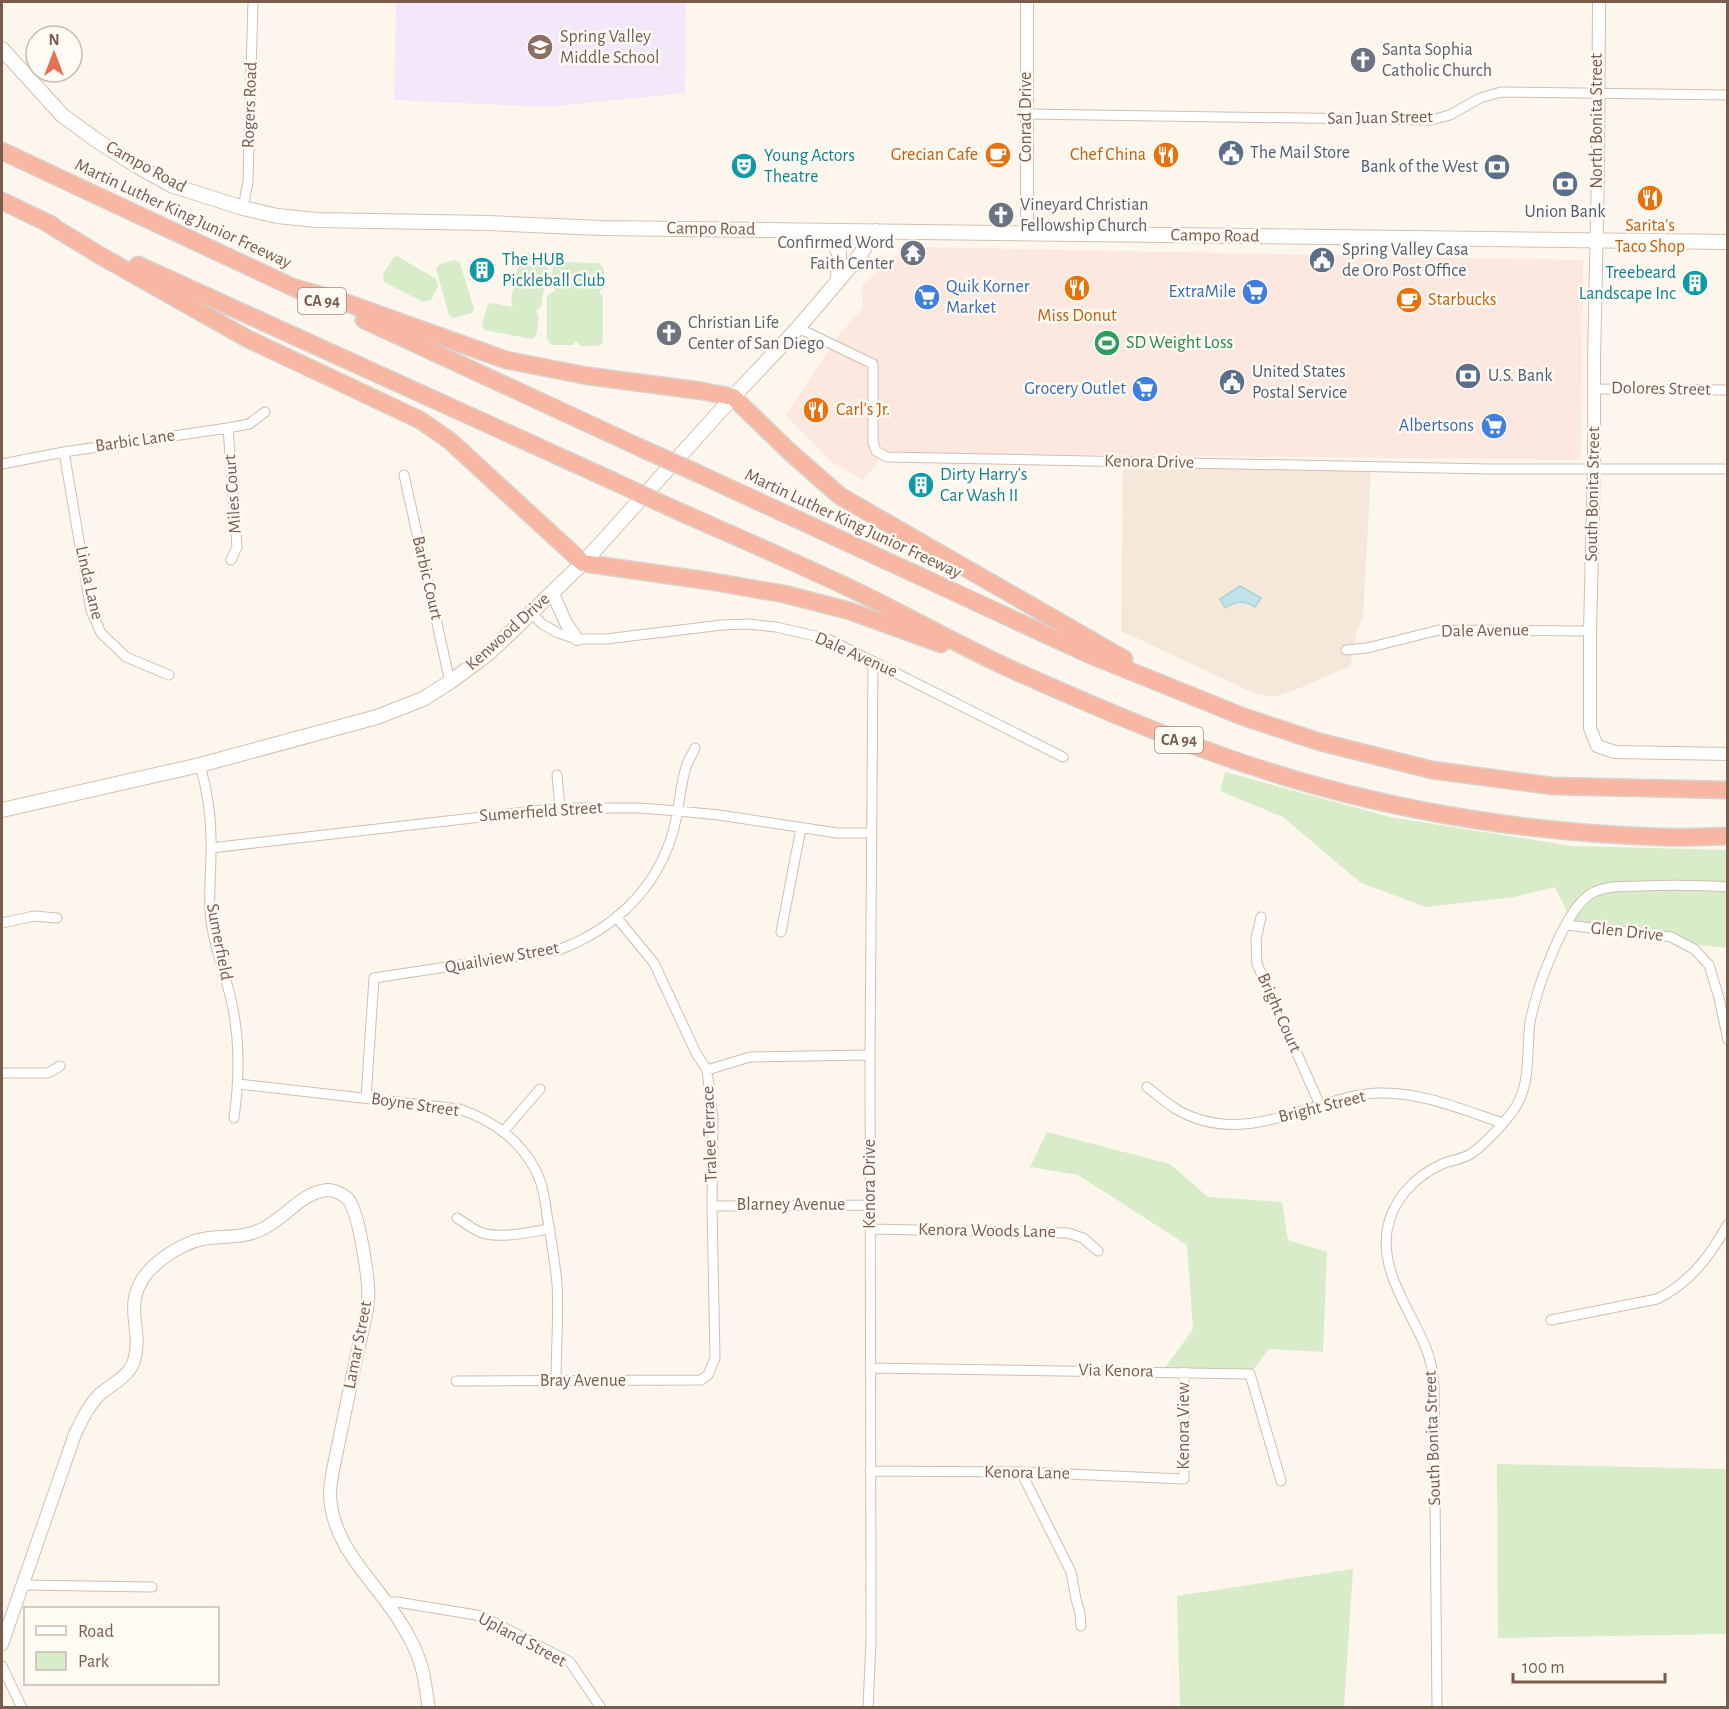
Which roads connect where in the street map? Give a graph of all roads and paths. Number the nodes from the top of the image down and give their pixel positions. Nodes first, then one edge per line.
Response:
1 (253, 2) edge
2 (1027, 2) edge
3 (1599, 2) edge
4 (2, 49) edge
5 (1598, 94) junction
6 (1728, 94) edge
7 (1026, 114) junction
8 (2, 151) edge
9 (2, 201) edge
10 (243, 208) junction
11 (42, 220) junction
12 (829, 231) junction
13 (875, 231) junction
14 (1027, 233) junction
15 (1596, 241) junction
16 (1728, 242) edge
17 (838, 281) junction
18 (296, 288) junction
19 (798, 328) junction
20 (1594, 389) junction
21 (1728, 390) edge
22 (733, 397) junction
23 (264, 412) dead end
24 (228, 428) junction
25 (64, 452) junction
26 (2, 464) edge
27 (1594, 468) junction
28 (1728, 469) edge
29 (404, 475) dead end
30 (231, 560) dead end
31 (583, 563) junction
32 (552, 592) junction
33 (531, 612) junction
34 (1590, 631) junction
35 (577, 639) junction
36 (1346, 650) dead end
37 (873, 661) junction
38 (1013, 670) junction
39 (169, 675) dead end
40 (450, 682) junction
41 (1181, 692) junction
42 (695, 748) dead end
43 (1728, 754) edge
44 (1063, 757) dead end
45 (200, 765) junction
46 (557, 775) dead end
47 (1728, 790) edge
48 (560, 808) junction
49 (2, 810) edge
50 (678, 811) junction
51 (801, 828) junction
52 (871, 833) junction
53 (1728, 837) edge
54 (211, 848) junction
55 (1728, 887) edge
56 (1261, 917) dead end
57 (57, 918) dead end
58 (617, 918) junction
59 (2, 923) edge
60 (1566, 925) junction
61 (781, 932) dead end
62 (1728, 1040) edge
63 (870, 1055) junction
64 (60, 1066) dead end
65 (706, 1070) junction
66 (2, 1073) edge
67 (239, 1083) junction
68 (1146, 1087) dead end
69 (540, 1089) dead end
70 (366, 1098) junction
71 (1320, 1105) junction
72 (234, 1118) dead end
73 (1503, 1123) junction
74 (503, 1132) junction
75 (870, 1205) junction
76 (712, 1206) junction
77 (457, 1218) dead end
78 (1728, 1224) edge
79 (550, 1228) junction
80 (870, 1229) junction
81 (1098, 1251) dead end
82 (1551, 1320) dead end
83 (870, 1368) junction
84 (1184, 1372) junction
85 (708, 1375) joint
86 (456, 1381) dead end
87 (556, 1381) junction
88 (870, 1471) junction
89 (1021, 1472) junction
90 (1184, 1479) joint
91 (1281, 1481) dead end
92 (22, 1585) junction
93 (152, 1587) dead end
94 (387, 1602) junction
95 (1081, 1626) dead end
96 (2, 1644) edge
97 (2, 1666) edge
98 (22, 1707) edge
99 (429, 1707) edge
100 (602, 1707) edge
101 (868, 1707) edge
102 (1437, 1707) edge

1 - 10 street, Rogers Road
2 - 7 street, Conrad Drive
3 - 5 street, North Bonita Street
4 - 10 main road, Campo Road
5 - 6 street, San Juan Street
5 - 7 street, San Juan Street
5 - 15 street, North Bonita Street
7 - 14 street, Conrad Drive
8 - 18 highway, Martin Luther King Junior Freeway / CA 94
9 - 11 highway, CA 94
10 - 12 main road, Campo Road
11 - 31 highway
11 - 38 highway, CA 94, bridge
12 - 13 main road, Campo Road
12 - 17 main road
13 - 14 main road, Campo Road
13 - 17 main road, Kenwood Drive
14 - 15 main road, Campo Road
15 - 16 main road, Campo Road
15 - 20 street, South Bonita Street
17 - 19 main road, Kenwood Drive
18 - 22 highway
18 - 41 highway, Martin Luther King Junior Freeway / CA 94, bridge
19 - 22 main road, Kenwood Drive
19 - 27 street, Kenora Drive
20 - 21 street, Dolores Street
20 - 27 street, South Bonita Street
22 - 31 main road, Kenwood Drive
22 - 41 highway
23 - 24 street, Barbic Lane
24 - 25 street, Barbic Lane
24 - 30 street, Miles Court
25 - 26 street, Barbic Lane
25 - 39 street, Linda Lane
27 - 28 street
27 - 34 street, South Bonita Street
29 - 40 street, Barbic Court
31 - 32 main road, Kenwood Drive
31 - 38 highway
32 - 33 main road, Kenwood Drive
32 - 35 street
33 - 35 street, Dale Avenue
33 - 40 main road, Kenwood Drive
34 - 36 street, Dale Avenue
34 - 43 street, South Bonita Street
35 - 37 street, Dale Avenue
37 - 44 street, Dale Avenue
37 - 52 street, Kenora Drive
38 - 53 highway, CA 94
40 - 45 main road, Kenwood Drive
41 - 47 highway, Martin Luther King Junior Freeway / CA 94
42 - 50 street, Quailview Street
45 - 49 main road, Kenwood Drive
45 - 54 street, Sumerfield
46 - 48 street
48 - 50 street, Sumerfield Street
48 - 54 street, Sumerfield Street
50 - 51 street, Sumerfield Street
50 - 58 street, Quailview Street
51 - 52 street, Sumerfield Street
51 - 61 street
52 - 63 street, Kenora Drive
54 - 67 street, Sumerfield
55 - 60 street, South Bonita Street
56 - 71 street, Bright Court
57 - 59 street
58 - 65 street, Tralee Terrace
58 - 70 street, Quailview Street
60 - 62 street, Glen Drive
60 - 73 street, South Bonita Street
63 - 65 street
63 - 75 street, Kenora Drive
64 - 66 street
65 - 76 street, Tralee Terrace
67 - 70 street, Boyne Street
67 - 72 street, Sumerfield
68 - 71 street, Bright Street
69 - 74 street
70 - 74 street, Boyne Street
71 - 73 street, Bright Street
73 - 102 street, South Bonita Street
74 - 79 street, Boyne Street
75 - 76 street, Blarney Avenue
75 - 80 street, Kenora Drive
76 - 85 street, Tralee Terrace
77 - 79 street
78 - 82 street
79 - 87 street, Boyne Street
80 - 81 street, Kenora Woods Lane
80 - 83 street, Kenora Drive
83 - 84 street, Via Kenora
83 - 88 street, Kenora Drive
84 - 90 street, Kenora View
84 - 91 street, Via Kenora
85 - 87 street, Bray Avenue
86 - 87 street, Bray Avenue
88 - 89 street, Kenora Lane
88 - 101 street, Kenora Drive
89 - 90 street, Kenora Lane
89 - 95 street
92 - 93 street
92 - 94 street, Lamar Street
92 - 96 street, Lamar Street
94 - 99 street, Lamar Street
94 - 100 street, Upland Street
97 - 98 street

